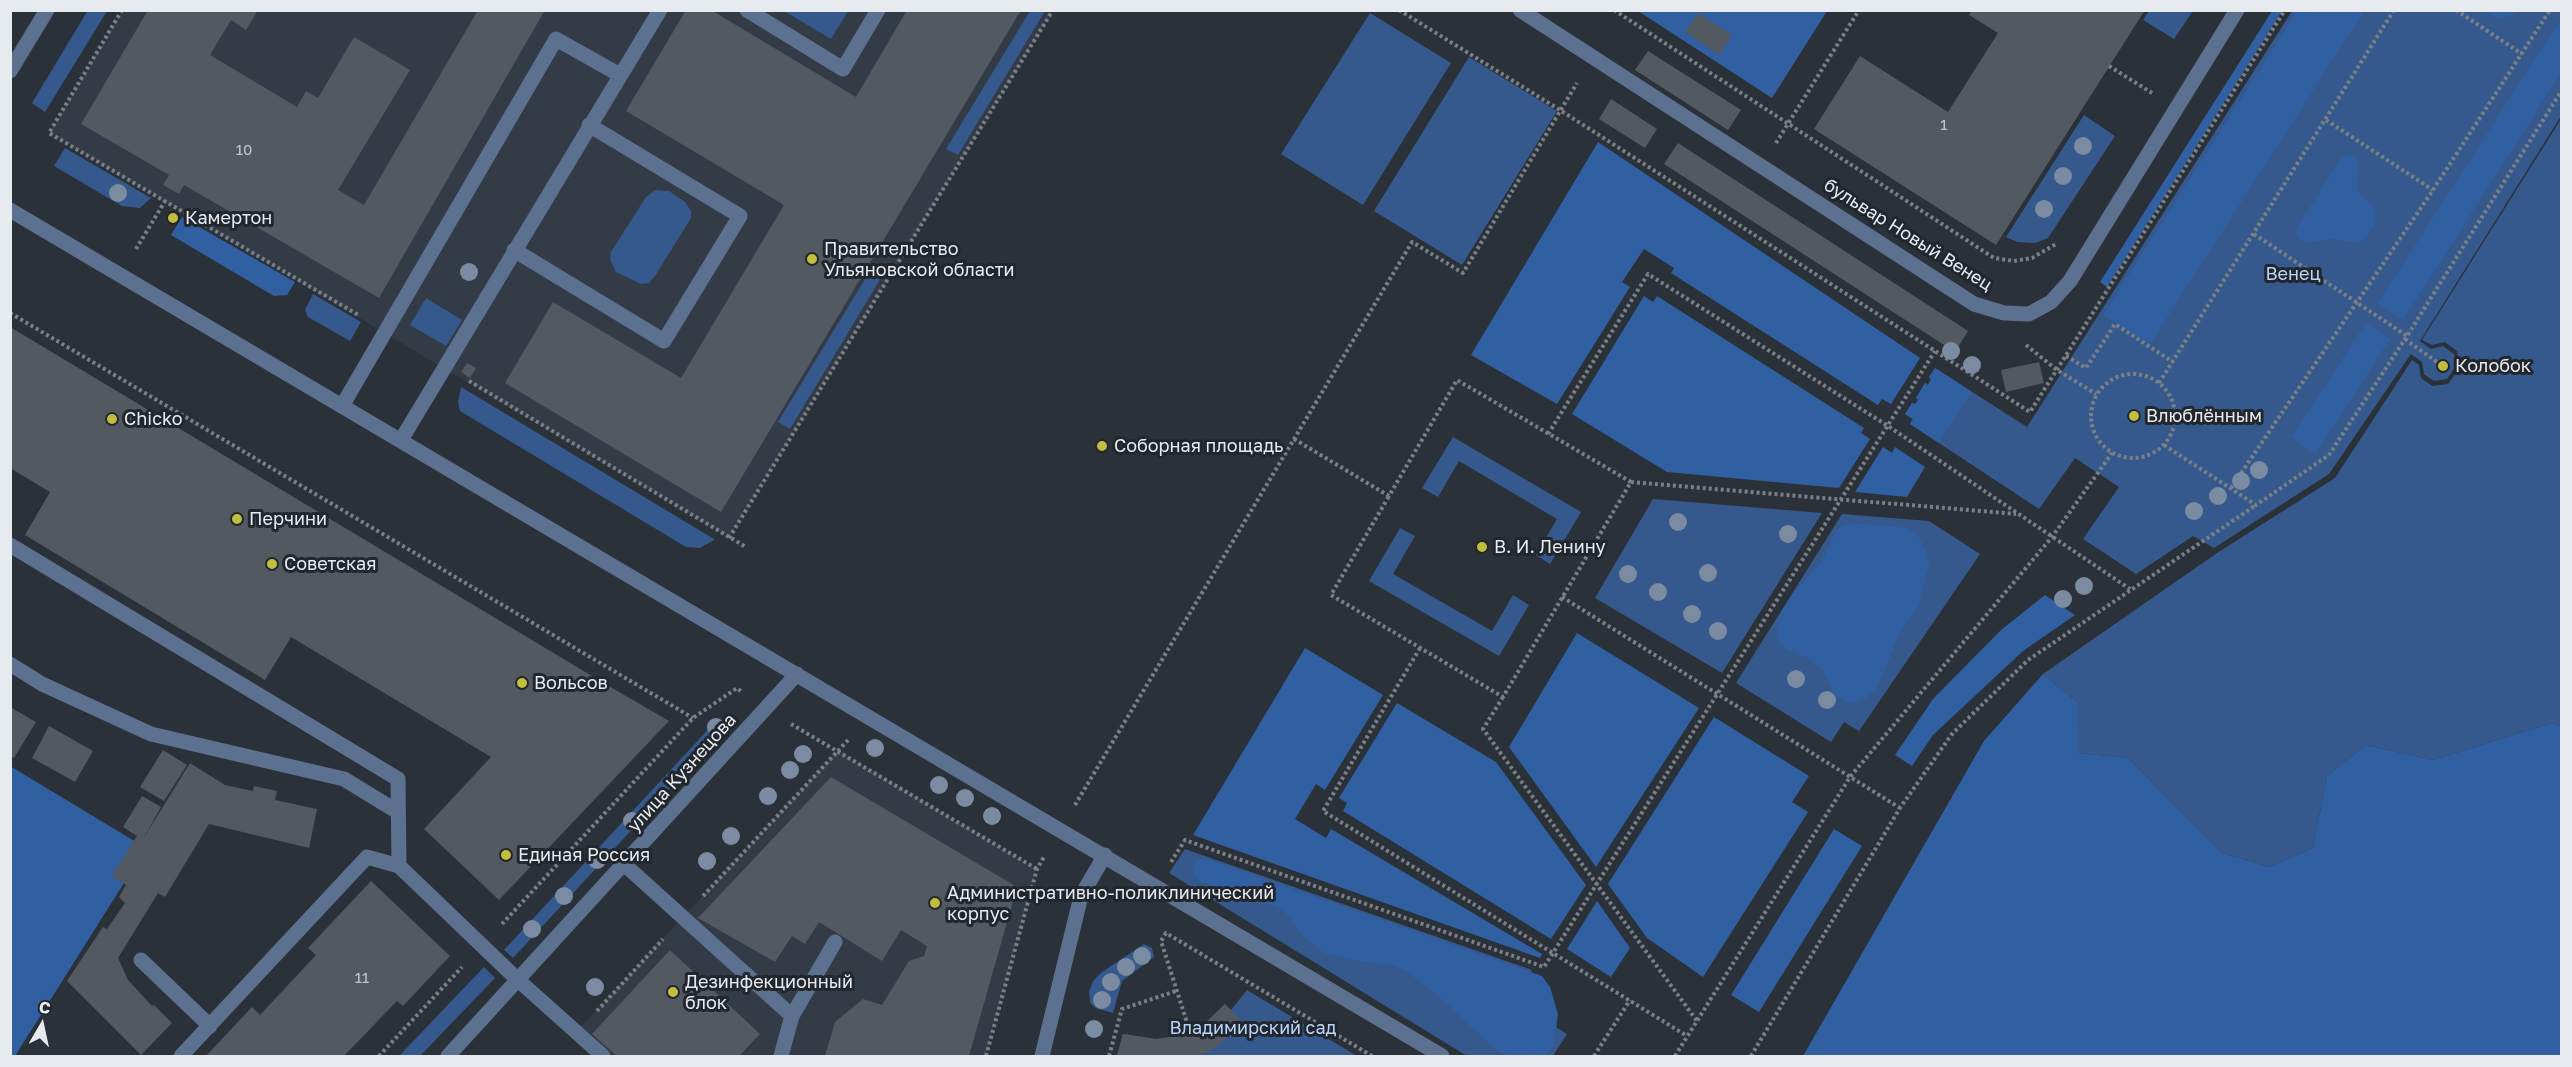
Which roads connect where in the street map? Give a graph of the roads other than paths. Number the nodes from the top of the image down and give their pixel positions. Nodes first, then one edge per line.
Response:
1 (47, 10) edge
2 (660, 10) edge
3 (747, 10) edge
4 (878, 10) edge
5 (1520, 10) edge
6 (2237, 10) edge
7 (10, 71) edge
8 (620, 75) junction
9 (589, 125) junction
10 (10, 210) edge
11 (514, 250) junction
12 (342, 406) junction
13 (401, 440) junction
14 (10, 545) edge
15 (10, 664) edge
16 (797, 674) junction
17 (398, 812) junction
18 (1105, 855) junction
19 (625, 865) junction
20 (399, 866) junction
21 (835, 942) dead end
22 (141, 960) dead end
23 (518, 980) junction
24 (792, 1016) junction
25 (210, 1026) junction
26 (181, 1056) edge
27 (448, 1056) edge
28 (603, 1056) edge
29 (780, 1056) edge
30 (1042, 1056) edge
31 (1442, 1056) edge

1 - 7 street
2 - 8 street
3 - 4 street
5 - 6 street, бульвар Новый Венец
8 - 9 street
8 - 12 street
9 - 11 street
9 - 11 street
10 - 12 street
11 - 13 street
12 - 13 street
13 - 16 street
14 - 17 street
15 - 17 street
16 - 18 street
16 - 19 street, улица Кузнецова
17 - 20 street
18 - 30 street
18 - 31 street
19 - 23 street, улица Кузнецова
19 - 24 street
20 - 23 street
20 - 25 street
21 - 24 street
22 - 25 street
23 - 27 street, улица Кузнецова
23 - 28 street
24 - 29 street
25 - 26 street

